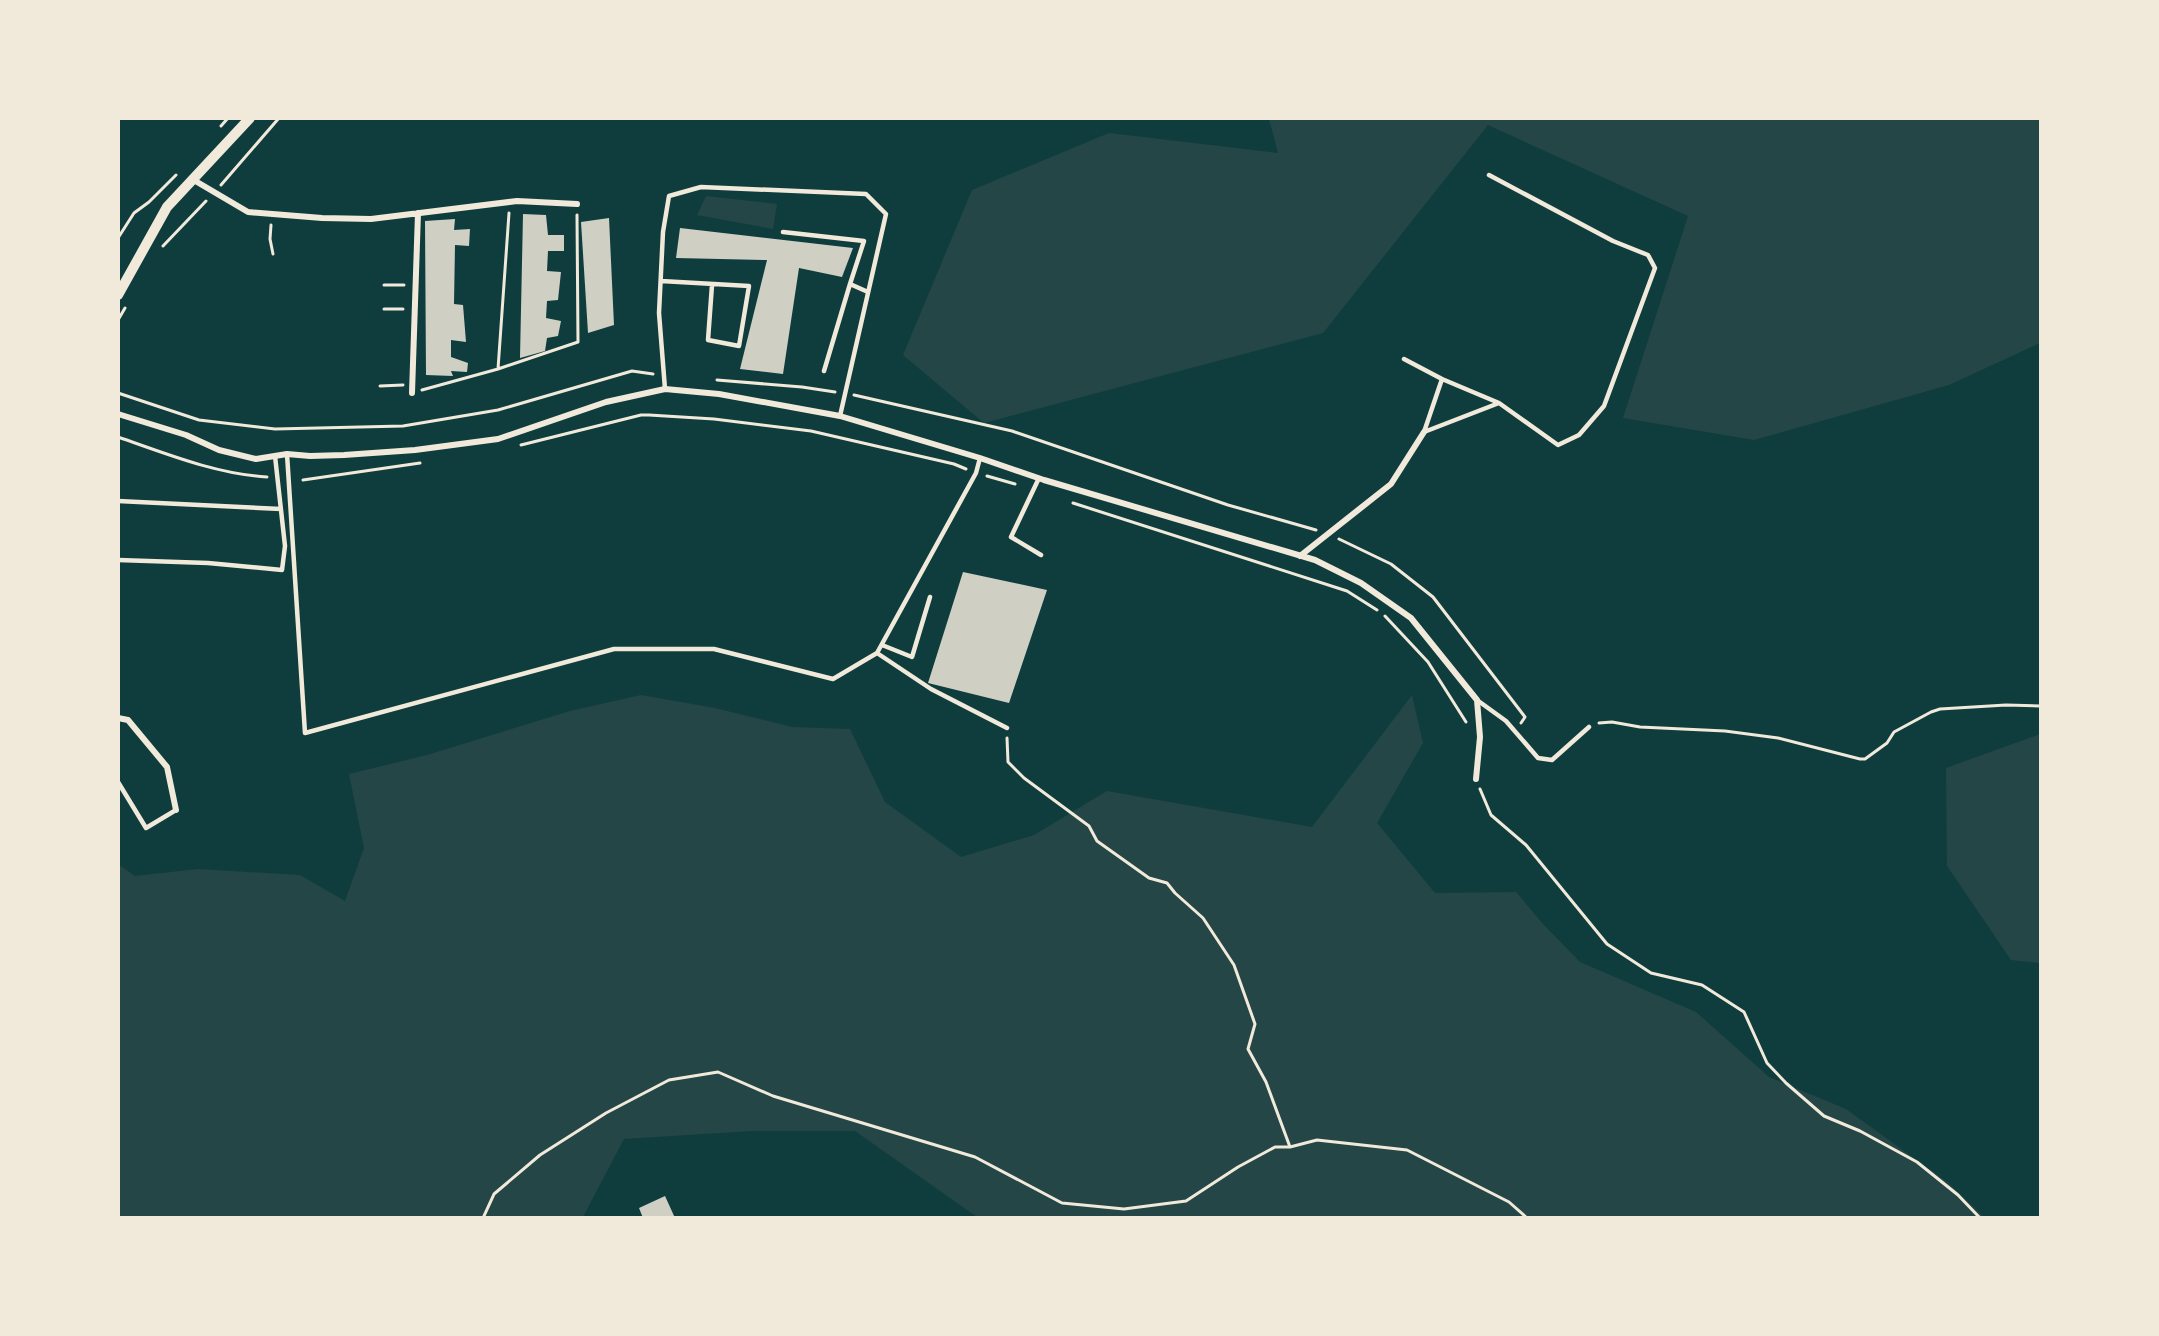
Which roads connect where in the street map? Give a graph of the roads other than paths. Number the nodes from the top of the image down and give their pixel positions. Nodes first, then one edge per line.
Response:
1 (250, 118) edge
2 (1490, 175) dead end
3 (192, 179) junction
4 (577, 204) road end
5 (418, 213) junction
6 (783, 232) dead end
7 (661, 281) junction
8 (850, 284) junction
9 (712, 285) junction
10 (868, 292) junction
11 (118, 295) edge
12 (1404, 359) dead end
13 (824, 371) dead end
14 (1442, 379) junction
15 (665, 389) junction
16 (412, 393) road end
17 (1498, 403) junction
18 (118, 414) edge
19 (840, 416) junction
20 (1424, 432) junction
21 (287, 454) junction
22 (275, 456) junction
23 (980, 458) junction
24 (1039, 478) junction
25 (118, 501) edge
26 (280, 509) junction
27 (1041, 555) dead end
28 (1300, 556) junction
29 (118, 560) edge
30 (930, 597) dead end
31 (882, 645) junction
32 (877, 653) junction
33 (1477, 700) junction
34 (118, 718) edge
35 (1589, 727) road end
36 (1006, 728) road end
37 (1476, 779) road end
38 (118, 782) edge
39 (176, 810) joint

1 - 3 street
2 - 17 lane
3 - 5 street
3 - 11 street
4 - 5 street
5 - 16 street
6 - 8 lane
7 - 9 lane
7 - 10 lane
7 - 15 lane
8 - 10 lane
8 - 13 lane
9 - 9 lane
10 - 19 lane
12 - 14 lane
14 - 17 lane
14 - 20 lane
15 - 19 street
15 - 21 street
17 - 20 lane
18 - 22 street
19 - 23 street
20 - 28 street
21 - 22 street
21 - 32 lane
22 - 26 lane
23 - 24 street
23 - 31 lane
24 - 27 lane
24 - 28 street
25 - 26 lane
26 - 29 lane
28 - 33 street
30 - 31 lane
31 - 32 lane
32 - 36 lane
33 - 35 lane
33 - 37 street
34 - 39 street
38 - 39 lane

